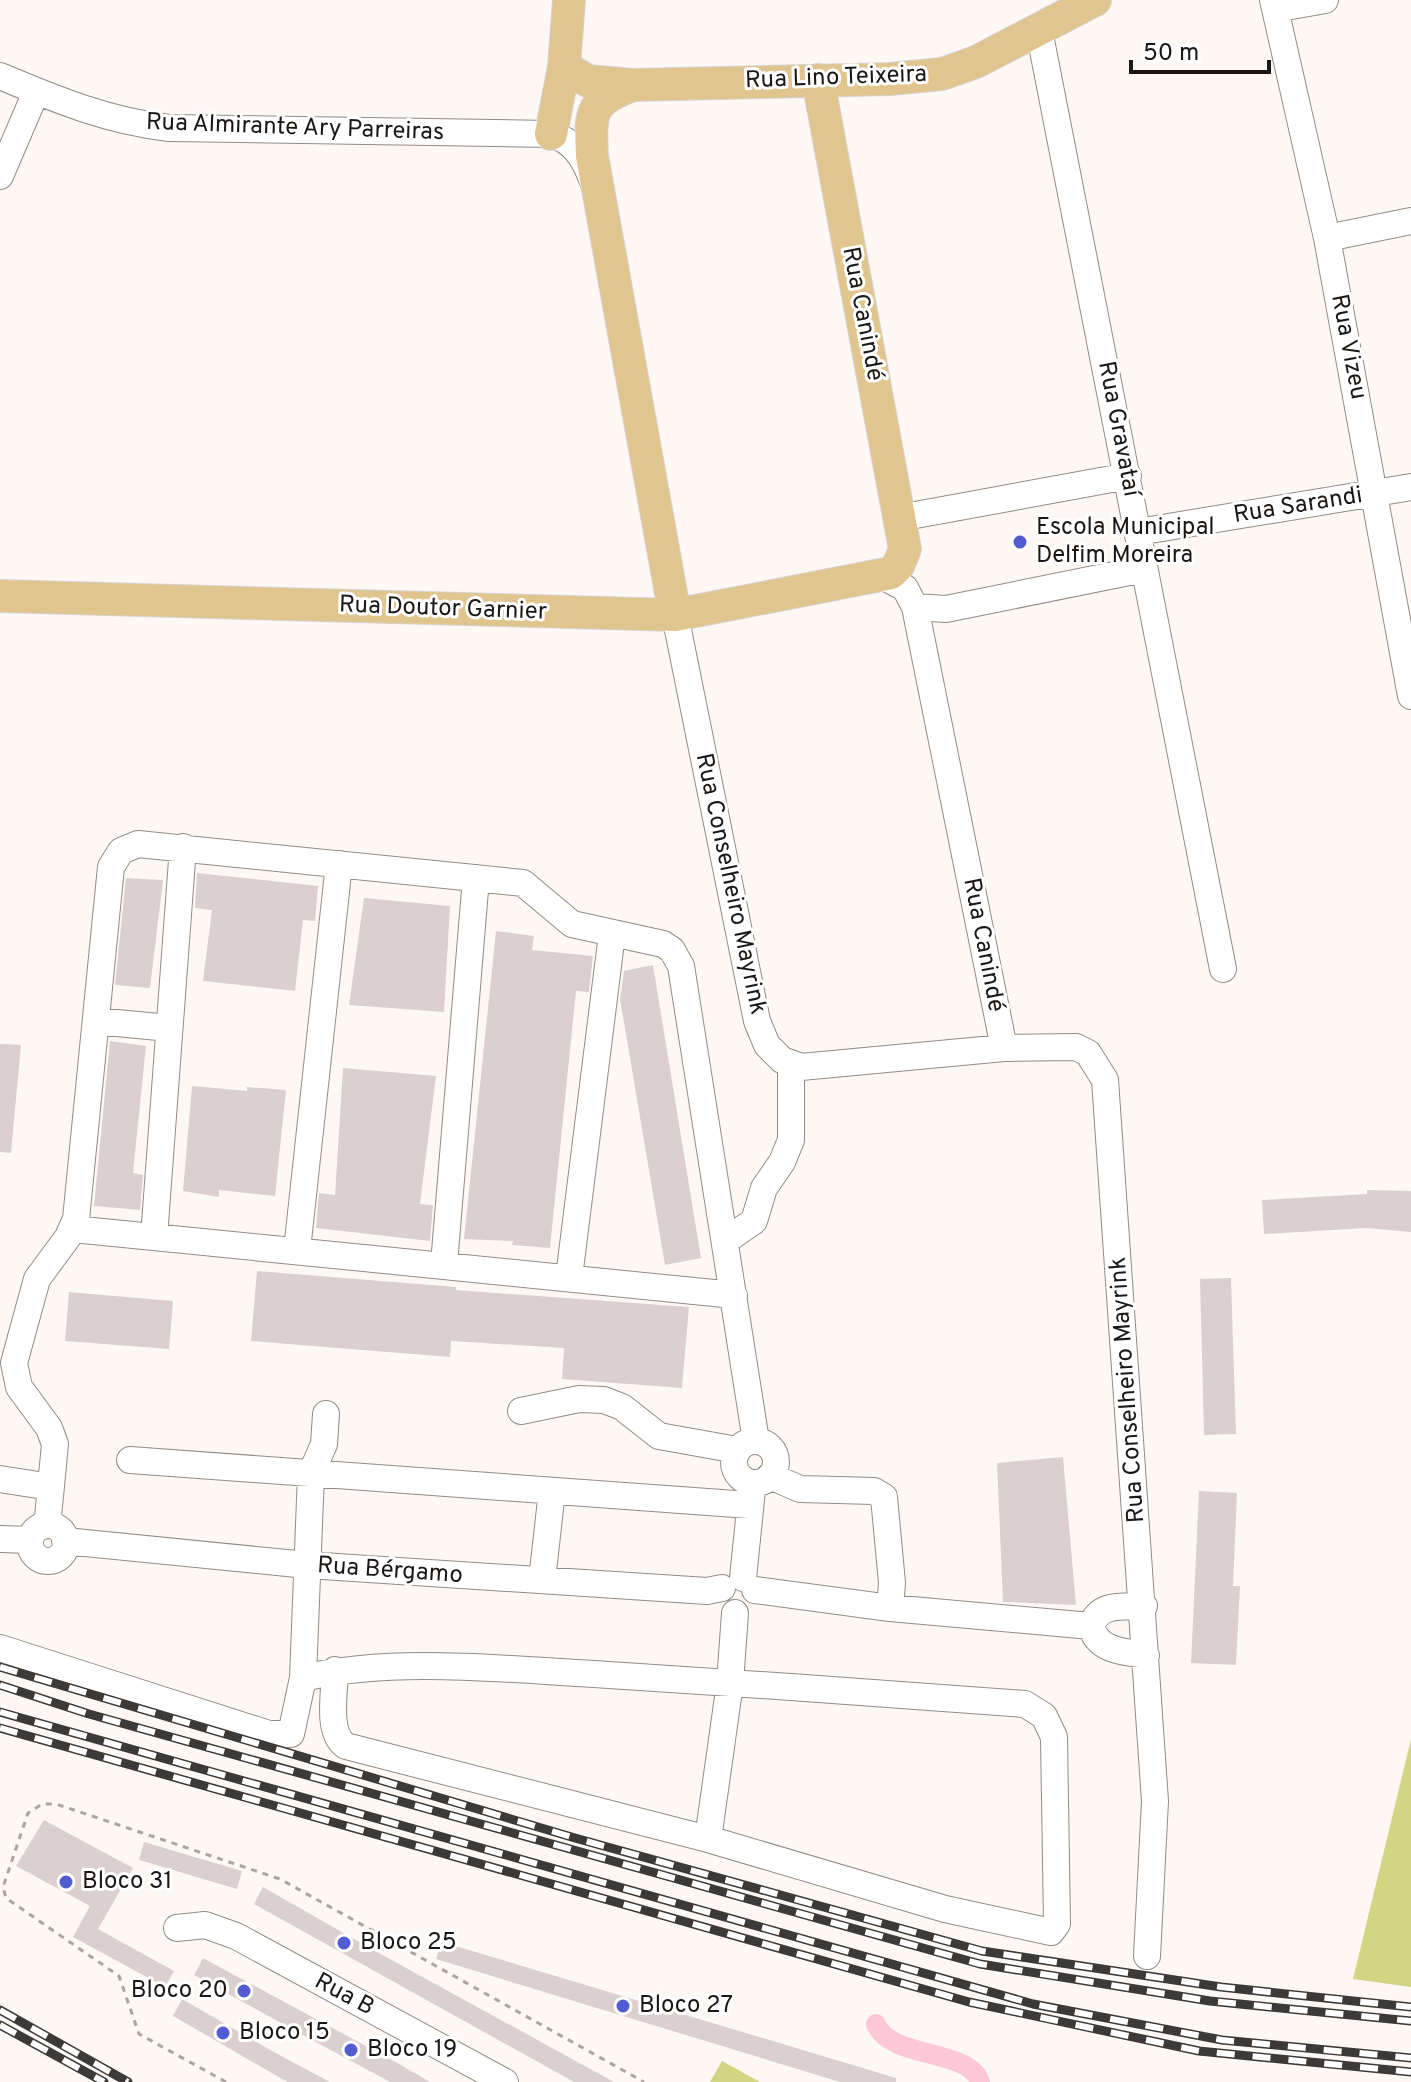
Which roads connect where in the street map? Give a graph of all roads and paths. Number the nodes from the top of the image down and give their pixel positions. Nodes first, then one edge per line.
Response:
1 (569, 0) edge
2 (1095, 0) edge
3 (1325, 0) edge
4 (1274, 4) edge
5 (1039, 30) junction
6 (564, 67) junction
7 (0, 76) edge
8 (818, 80) junction
9 (633, 85) junction
10 (36, 92) junction
11 (551, 134) junction
12 (0, 176) edge
13 (600, 203) junction
14 (1411, 221) edge
15 (1327, 238) junction
16 (1128, 476) junction
17 (1411, 487) edge
18 (1375, 494) junction
19 (1138, 532) junction
20 (902, 533) junction
21 (1144, 569) junction
22 (882, 576) junction
23 (0, 596) edge
24 (675, 615) junction
25 (918, 619) junction
26 (1411, 696) edge
27 (183, 847) junction
28 (339, 864) junction
29 (476, 878) junction
30 (612, 934) junction
31 (1223, 969) dead end
32 (96, 1021) junction
33 (169, 1028) junction
34 (1004, 1048) junction
35 (791, 1064) junction
36 (73, 1229) junction
37 (154, 1237) junction
38 (725, 1241) junction
39 (297, 1250) junction
40 (444, 1264) junction
41 (569, 1277) junction
42 (734, 1295) junction
43 (12, 1394) edge
44 (521, 1411) dead end
45 (326, 1414) dead end
46 (746, 1445) junction
47 (130, 1460) dead end
48 (311, 1474) junction
49 (0, 1479) edge
50 (51, 1487) junction
51 (757, 1488) junction
52 (552, 1491) junction
53 (43, 1537) edge
54 (307, 1565) junction
55 (542, 1580) junction
56 (739, 1594) junction
57 (1144, 1606) junction
58 (890, 1608) junction
59 (1091, 1626) junction
60 (0, 1648) edge
61 (1146, 1655) junction
62 (335, 1670) junction
63 (303, 1678) junction
64 (730, 1683) junction
65 (708, 1839) junction
66 (177, 1928) dead end
67 (1147, 1956) dead end
68 (505, 2082) edge

1 - 6 main road
2 - 5 main road, Rua Lino Teixeira
3 - 4 street
4 - 15 street, Rua Vizeu
5 - 8 main road, Rua Lino Teixeira
5 - 16 street, Rua Gravataí
6 - 9 main road, Rua Lino Teixeira
6 - 11 main road
7 - 10 street, Rua Almirante Ary Parreiras
8 - 9 main road, Rua Lino Teixeira
8 - 20 main road, Rua Canindé
9 - 13 main road
10 - 11 street, Rua Almirante Ary Parreiras
10 - 12 street
11 - 13 street, Rua Conselheiro Mayrink
13 - 24 main road, Rua Conselheiro Mayrink
14 - 15 street
15 - 18 street, Rua Vizeu
16 - 19 street, Rua Gravataí
16 - 20 street
17 - 18 street, Rua Sarandi
18 - 19 street, Rua Sarandi
18 - 26 street, Rua Vizeu
19 - 21 street, Rua Gravataí
20 - 22 main road
21 - 25 street
21 - 31 street, Rua Gravataí
22 - 24 main road, Rua Doutor Garnier
22 - 25 street
23 - 24 main road, Rua Doutor Garnier
24 - 35 street, Rua Conselheiro Mayrink
25 - 34 street, Rua Canindé
27 - 28 street
27 - 32 street
27 - 33 street
28 - 29 street
28 - 39 street
29 - 30 street
29 - 40 street
30 - 38 street
30 - 41 street
32 - 33 street
32 - 36 street
33 - 37 street
34 - 35 street, Rua Conselheiro Mayrink
34 - 57 street, Rua Conselheiro Mayrink
35 - 38 street
36 - 37 street
36 - 43 street
37 - 39 street
38 - 42 street
39 - 40 street
40 - 41 street
41 - 42 street
42 - 46 street
43 - 50 street
44 - 46 street
45 - 48 street
46 - 51 street
47 - 48 street
48 - 52 street
48 - 54 street
49 - 50 street
50 - 53 street
51 - 52 street
51 - 56 street
51 - 58 street
52 - 55 street
53 - 54 street, Rua Bérgamo
54 - 55 street, Rua Bérgamo
54 - 63 street
55 - 56 street, Rua Bérgamo
56 - 58 street, Rua Bérgamo
56 - 64 street
57 - 59 street
57 - 61 street, Rua Conselheiro Mayrink
58 - 59 street, Rua Bérgamo
59 - 61 street
60 - 63 street
61 - 67 street, Rua Conselheiro Mayrink
62 - 63 street
62 - 64 street
62 - 65 street
64 - 65 street
64 - 65 street
66 - 68 street, Rua B

